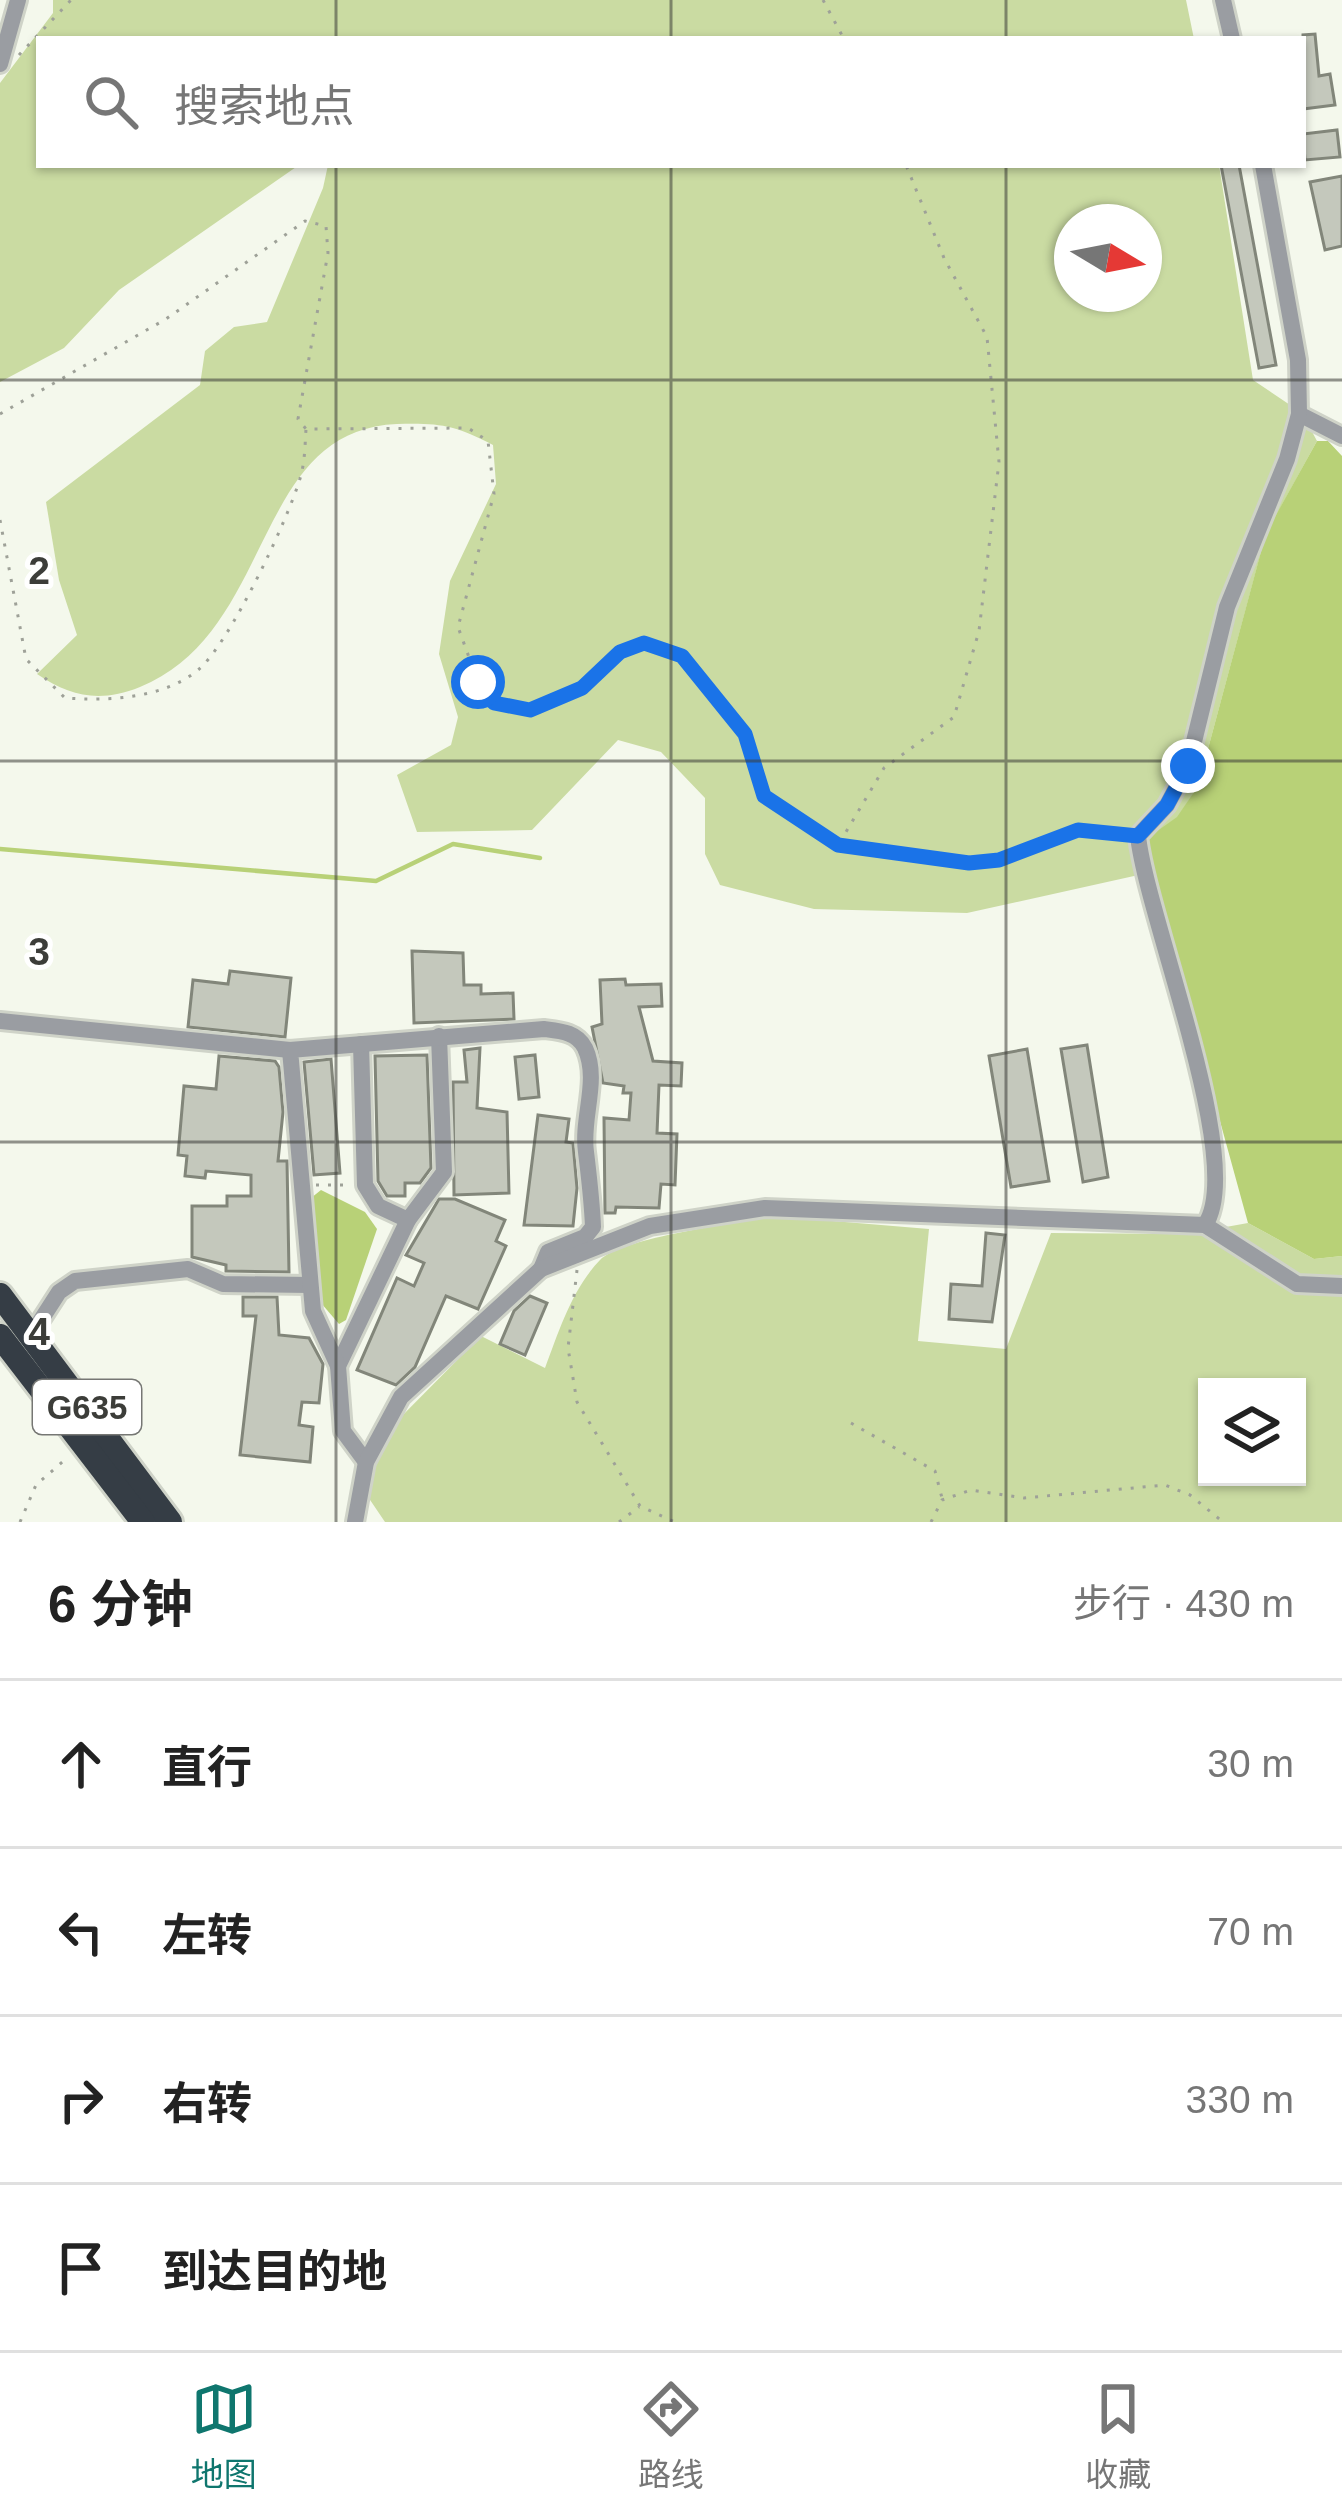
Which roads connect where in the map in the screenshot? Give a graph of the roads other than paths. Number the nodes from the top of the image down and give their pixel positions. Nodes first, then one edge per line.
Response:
1 (19, 0) edge
2 (1223, 0) edge
3 (1231, 36) edge
4 (7, 62) edge
5 (1264, 168) edge
6 (1299, 414) junction
7 (1342, 436) edge
8 (0, 1021) edge
9 (439, 1036) junction
10 (362, 1044) junction
11 (290, 1050) junction
12 (408, 1220) junction
13 (1205, 1225) junction
14 (541, 1269) junction
15 (310, 1285) junction
16 (1342, 1286) edge
17 (0, 1295) edge
18 (0, 1336) edge
19 (30, 1336) junction
20 (338, 1366) junction
21 (367, 1462) junction
22 (143, 1522) edge
23 (170, 1522) edge
24 (355, 1522) edge

1 - 4 street
2 - 3 street
5 - 6 street
6 - 7 street
6 - 13 street
8 - 11 street
9 - 10 street
9 - 12 street
9 - 14 street
10 - 11 street
10 - 12 street
11 - 15 street
12 - 20 street
13 - 14 street
13 - 16 street
14 - 21 street
15 - 19 street
15 - 20 street
17 - 19 highway, G635
18 - 22 highway, G635
19 - 23 highway, G635
20 - 21 street
21 - 24 street

